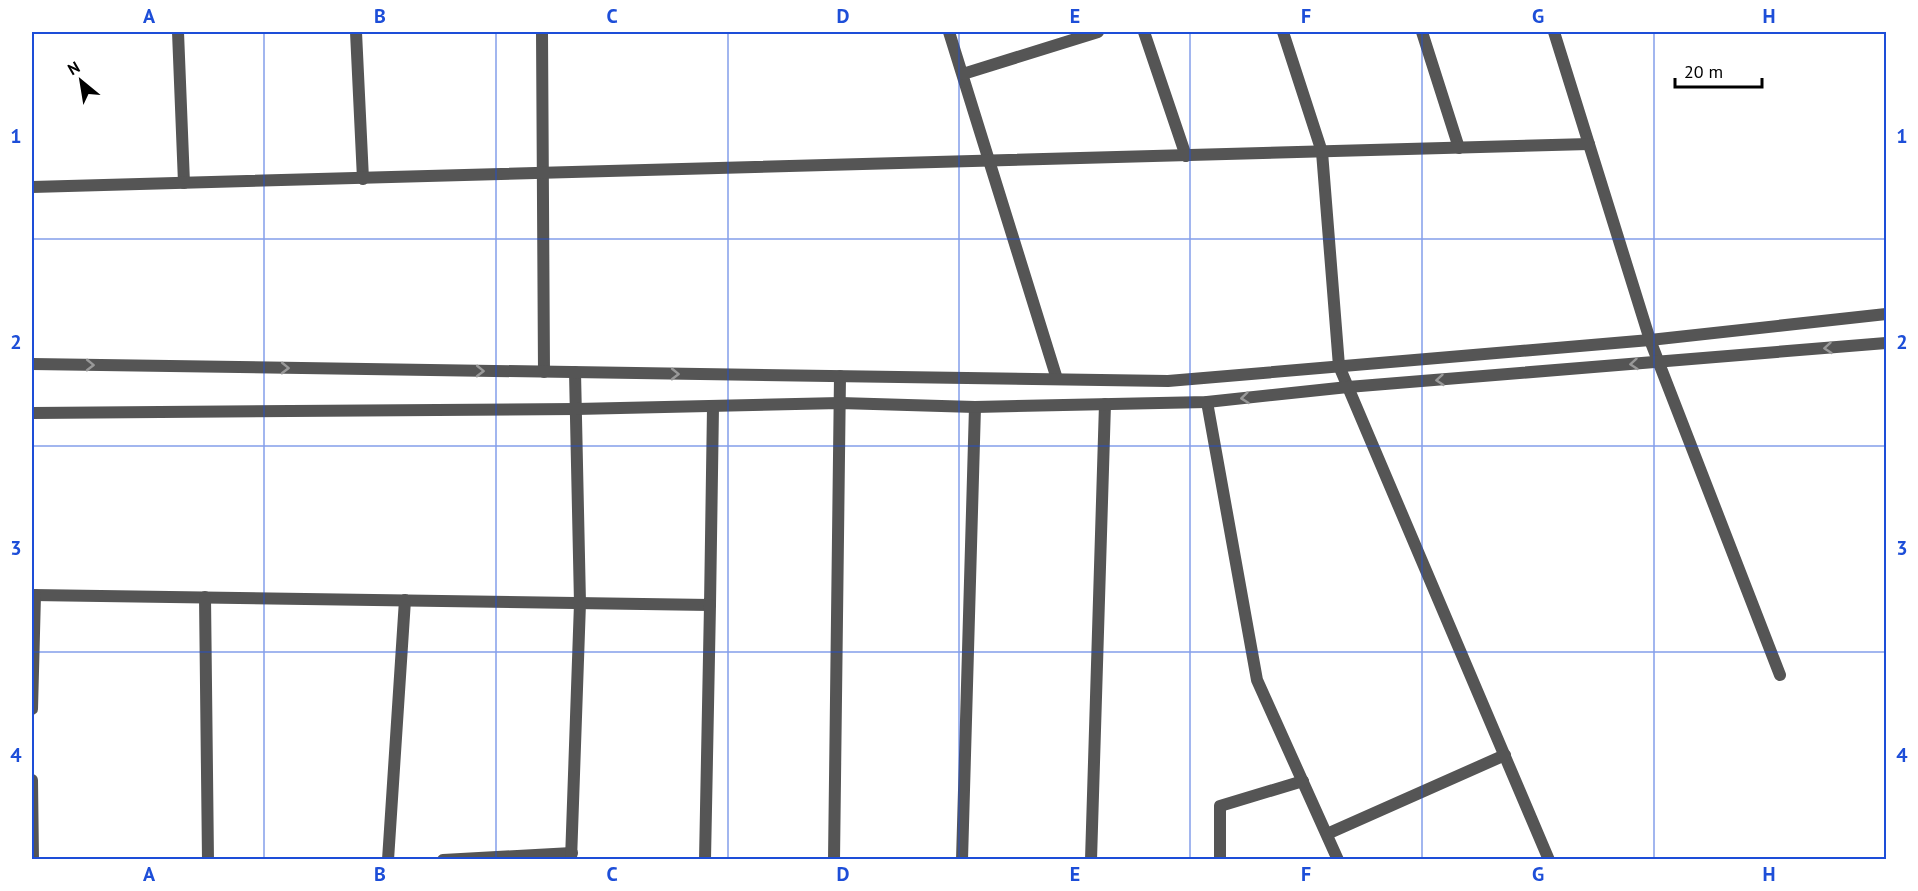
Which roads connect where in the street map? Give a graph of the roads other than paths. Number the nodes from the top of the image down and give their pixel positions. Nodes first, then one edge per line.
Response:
1 (178, 32) edge
2 (356, 32) edge
3 (542, 32) edge
4 (949, 32) edge
5 (1098, 32) edge
6 (1144, 32) edge
7 (1283, 32) edge
8 (1422, 32) edge
9 (1554, 32) edge
10 (963, 74) junction
11 (1589, 144) junction
12 (1459, 148) junction
13 (1322, 152) junction
14 (1186, 156) junction
15 (991, 162) junction
16 (543, 174) junction
17 (363, 179) junction
18 (184, 183) junction
19 (32, 187) edge
20 (1887, 314) edge
21 (1650, 340) junction
22 (1887, 343) edge
23 (1659, 362) junction
24 (32, 364) edge
25 (1339, 366) junction
26 (544, 372) junction
27 (574, 372) junction
28 (840, 376) junction
29 (1057, 379) junction
30 (1348, 387) junction
31 (1207, 402) junction
32 (840, 403) junction
33 (1105, 404) junction
34 (975, 406) junction
35 (713, 407) junction
36 (576, 409) junction
37 (32, 413) edge
38 (33, 595) edge
39 (205, 597) junction
40 (405, 600) junction
41 (580, 603) junction
42 (710, 604) junction
43 (1780, 675) dead end
44 (32, 709) edge
45 (1505, 755) junction
46 (32, 780) edge
47 (1303, 781) junction
48 (1327, 834) junction
49 (572, 856) edge
50 (33, 860) edge
51 (208, 860) edge
52 (388, 860) edge
53 (443, 860) edge
54 (705, 860) edge
55 (834, 860) edge
56 (962, 860) edge
57 (1091, 860) edge
58 (1220, 860) edge
59 (1338, 860) edge
60 (1549, 860) edge

1 - 18 street
2 - 17 street
3 - 16 street
4 - 10 street
5 - 10 street
6 - 14 street
7 - 13 street
8 - 12 street
9 - 11 street
10 - 15 street
11 - 12 street
11 - 21 street
12 - 13 street
13 - 14 street
13 - 25 street
14 - 15 street
15 - 16 street
15 - 29 street
16 - 17 street
16 - 26 street
17 - 18 street
18 - 19 street
20 - 21 street
21 - 23 street
21 - 25 street
22 -> 23 street
23 -> 30 street
23 - 43 street
24 -> 26 street
25 - 29 street
25 - 30 street
26 - 27 street
27 -> 28 street
27 - 36 street
28 - 29 street
28 - 32 street
30 -> 31 street
30 - 45 street
31 - 33 street
31 - 47 street
32 - 34 street
32 - 35 street
32 - 55 street
33 - 34 street
33 - 57 street
34 - 56 street
35 - 36 street
35 - 42 street
36 - 37 street
36 - 41 street
38 - 39 street
38 - 44 street
39 - 40 street
39 - 51 street
40 - 41 street
40 - 52 street
41 - 42 street
41 - 49 street
42 - 54 street
45 - 48 street
45 - 60 street
46 - 50 street
47 - 48 street
47 - 58 street
48 - 59 street
49 - 53 street

